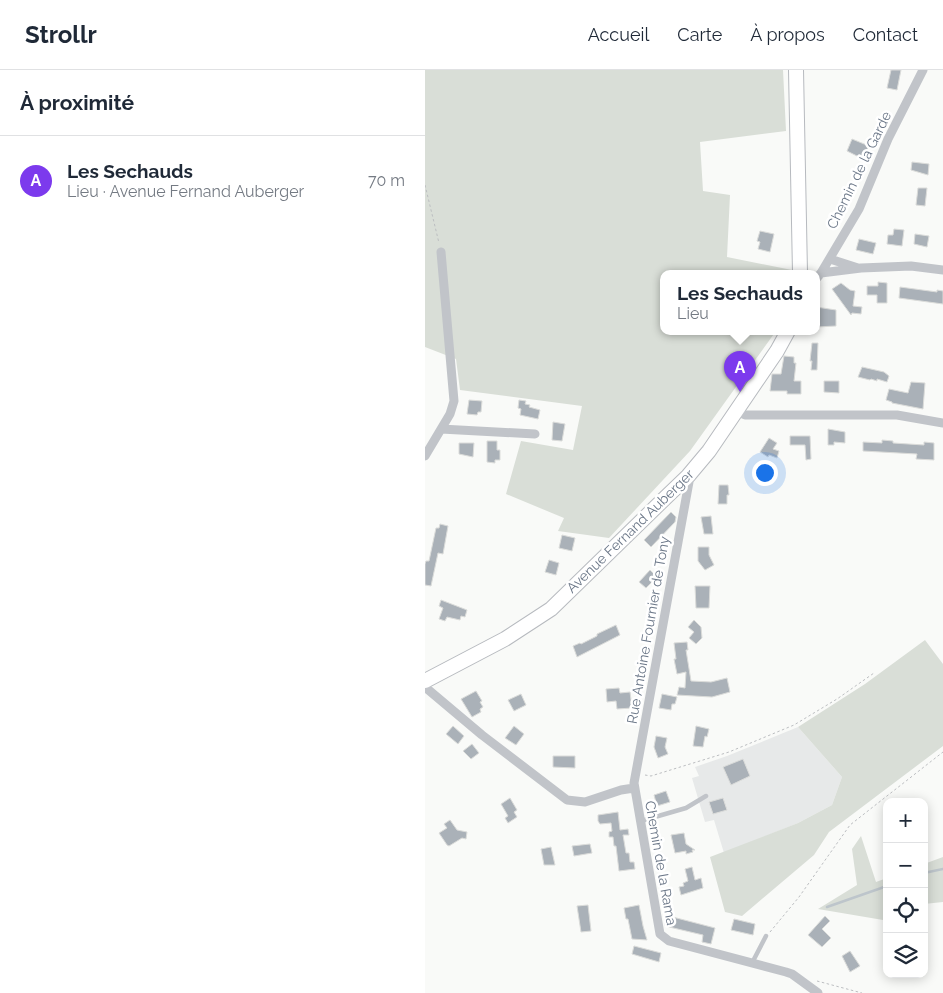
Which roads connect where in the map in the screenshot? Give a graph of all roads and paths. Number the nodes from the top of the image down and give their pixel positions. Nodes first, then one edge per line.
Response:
1 (796, 70) edge
2 (923, 70) edge
3 (425, 185) edge
4 (441, 252) joint
5 (830, 259) junction
6 (861, 268) junction
7 (800, 270) edge
8 (943, 270) edge
9 (820, 274) edge
10 (820, 276) edge
11 (786, 335) edge
12 (736, 411) junction
13 (943, 424) edge
14 (441, 429) junction
15 (535, 434) dead end
16 (425, 456) edge
17 (688, 476) junction
18 (874, 673) dead end
19 (425, 681) edge
20 (425, 687) edge
21 (943, 752) edge
22 (636, 771) junction
23 (634, 788) junction
24 (706, 796) dead end
25 (640, 821) junction
26 (767, 936) joint
27 (752, 963) junction
28 (818, 981) dead end
29 (818, 993) edge
30 (862, 993) edge

1 - 7 main road
2 - 5 street, Chemin de la Garde
3 - 4 path
4 - 14 street
5 - 6 street
5 - 9 street, Chemin de la Garde
6 - 8 street
6 - 10 street
11 - 12 main road, Avenue Fernand Auberger
12 - 13 street
12 - 17 main road, Avenue Fernand Auberger
14 - 15 street
14 - 16 street
17 - 19 main road, Avenue Fernand Auberger
17 - 22 street, Rue Antoine Fournier de Tony
18 - 22 path
20 - 23 street, Chemin de la Rama
21 - 26 path
22 - 23 street, Rue Antoine Fournier de Tony
23 - 25 street, Chemin de la Rama
24 - 25 lane
25 - 27 street, Chemin de la Rama
26 - 27 lane
27 - 29 street, Chemin de la Rama
28 - 30 path

